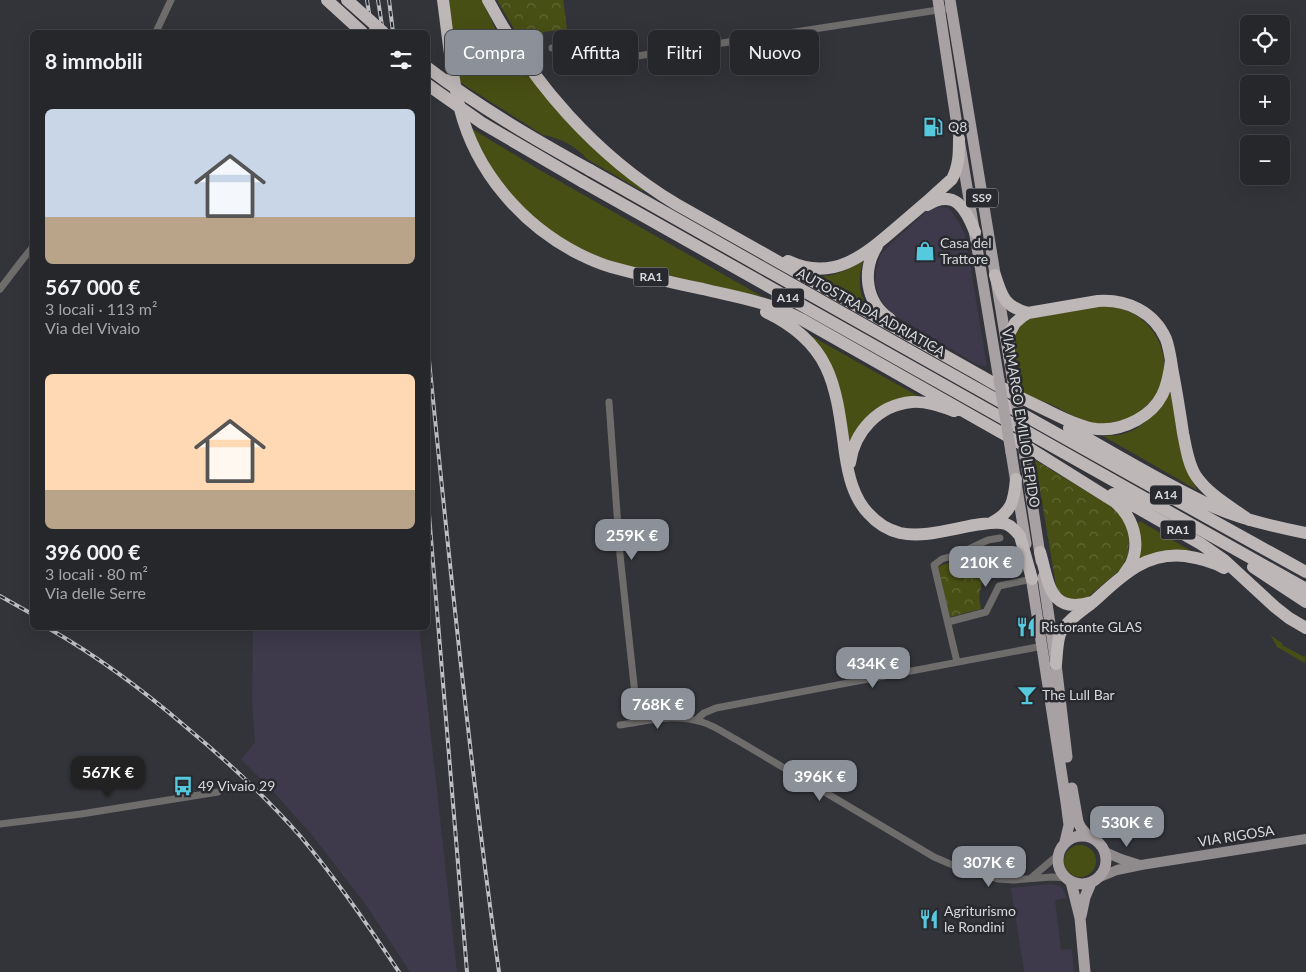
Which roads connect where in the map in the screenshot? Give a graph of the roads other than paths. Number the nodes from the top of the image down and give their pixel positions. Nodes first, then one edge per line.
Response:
1 (171, 0) edge
2 (327, 0) edge
3 (347, 0) edge
4 (443, 0) edge
5 (488, 0) edge
6 (944, 4) edge
7 (157, 30) edge
8 (360, 30) edge
9 (381, 30) edge
10 (552, 48) dead end
11 (430, 70) edge
12 (430, 87) edge
13 (959, 139) junction
14 (916, 211) junction
15 (726, 232) junction
16 (975, 232) junction
17 (878, 243) junction
18 (30, 250) edge
19 (994, 275) junction
20 (678, 284) junction
21 (0, 289) edge
22 (1028, 313) junction
23 (1009, 356) junction
24 (1171, 360) junction
25 (981, 376) junction
26 (1025, 400) junction
27 (609, 402) dead end
28 (995, 429) junction
29 (1031, 454) junction
30 (850, 476) junction
31 (1016, 479) junction
32 (1249, 520) junction
33 (992, 523) junction
34 (1194, 525) junction
35 (1306, 533) edge
36 (1000, 538) dead end
37 (1040, 552) junction
38 (1306, 572) edge
39 (1122, 577) junction
40 (1244, 578) junction
41 (1032, 579) junction
42 (1306, 589) edge
43 (1092, 602) junction
44 (1306, 602) edge
45 (948, 622) junction
46 (1306, 628) edge
47 (1042, 646) junction
48 (957, 662) junction
49 (1056, 664) junction
50 (696, 720) junction
51 (638, 722) junction
52 (620, 725) dead end
53 (218, 792) dead end
54 (0, 824) edge
55 (1089, 837) junction
56 (1306, 839) edge
57 (1065, 842) junction
58 (1105, 852) junction
59 (1058, 855) junction
60 (1141, 865) junction
61 (1030, 878) junction
62 (1068, 880) junction
63 (1096, 880) junction
64 (1080, 918) junction
65 (1085, 972) edge

1 - 7 street
2 - 8 highway
3 - 9 highway, bridge
4 - 20 highway, RA1
5 - 15 highway
6 - 10 street
6 - 13 main road, VIA MARCO EMILIO LEPIDO / SS9
6 - 19 main road, VIA MARCO EMILIO LEPIDO / SS9
11 - 38 highway, AUTOSTRADA ADRIATICA / A14, bridge
12 - 34 highway, AUTOSTRADA ADRIATICA / A14, bridge
13 - 14 highway
13 - 16 main road, VIA MARCO EMILIO LEPIDO / SS9
14 - 16 highway
14 - 17 highway
15 - 17 highway
15 - 25 highway
16 - 31 main road, VIA MARCO EMILIO LEPIDO / SS9, bridge
17 - 25 highway
18 - 21 street
19 - 22 highway
19 - 23 main road, VIA MARCO EMILIO LEPIDO / SS9
20 - 28 highway, RA1
20 - 30 highway
22 - 23 highway
22 - 24 highway
23 - 29 main road, VIA MARCO EMILIO LEPIDO / SS9, bridge
24 - 26 highway
24 - 32 highway
25 - 26 highway
26 - 32 highway
27 - 51 street
28 - 29 highway, RA1
28 - 30 highway
29 - 37 main road, VIA MARCO EMILIO LEPIDO / SS9
29 - 39 highway
29 - 40 highway, RA1
30 - 33 highway
31 - 33 highway
31 - 41 main road, VIA MARCO EMILIO LEPIDO / SS9
32 - 35 highway
33 - 41 highway
34 - 42 highway, AUTOSTRADA ADRIATICA / A14
34 - 44 highway
36 - 45 street
37 - 43 highway
37 - 49 main road, VIA MARCO EMILIO LEPIDO / SS9
39 - 40 highway
39 - 43 highway
40 - 46 highway, RA1
41 - 45 street
41 - 47 main road, VIA MARCO EMILIO LEPIDO / SS9
43 - 49 highway
45 - 48 street
47 - 48 street
47 - 57 main road, VIA MARCO EMILIO LEPIDO / SS9
48 - 50 street
49 - 55 main road, VIA MARCO EMILIO LEPIDO / SS9
50 - 51 street
50 - 61 street
51 - 52 street
53 - 54 street
55 - 57 main road
55 - 58 main road, SS9
56 - 60 main road, VIA RIGOSA
57 - 59 main road, SS9
58 - 60 main road, VIA RIGOSA
58 - 63 main road
59 - 61 street
59 - 62 main road
60 - 63 main road, VIA RIGOSA
61 - 62 street
62 - 63 main road
62 - 64 main road
63 - 64 main road
64 - 65 main road

